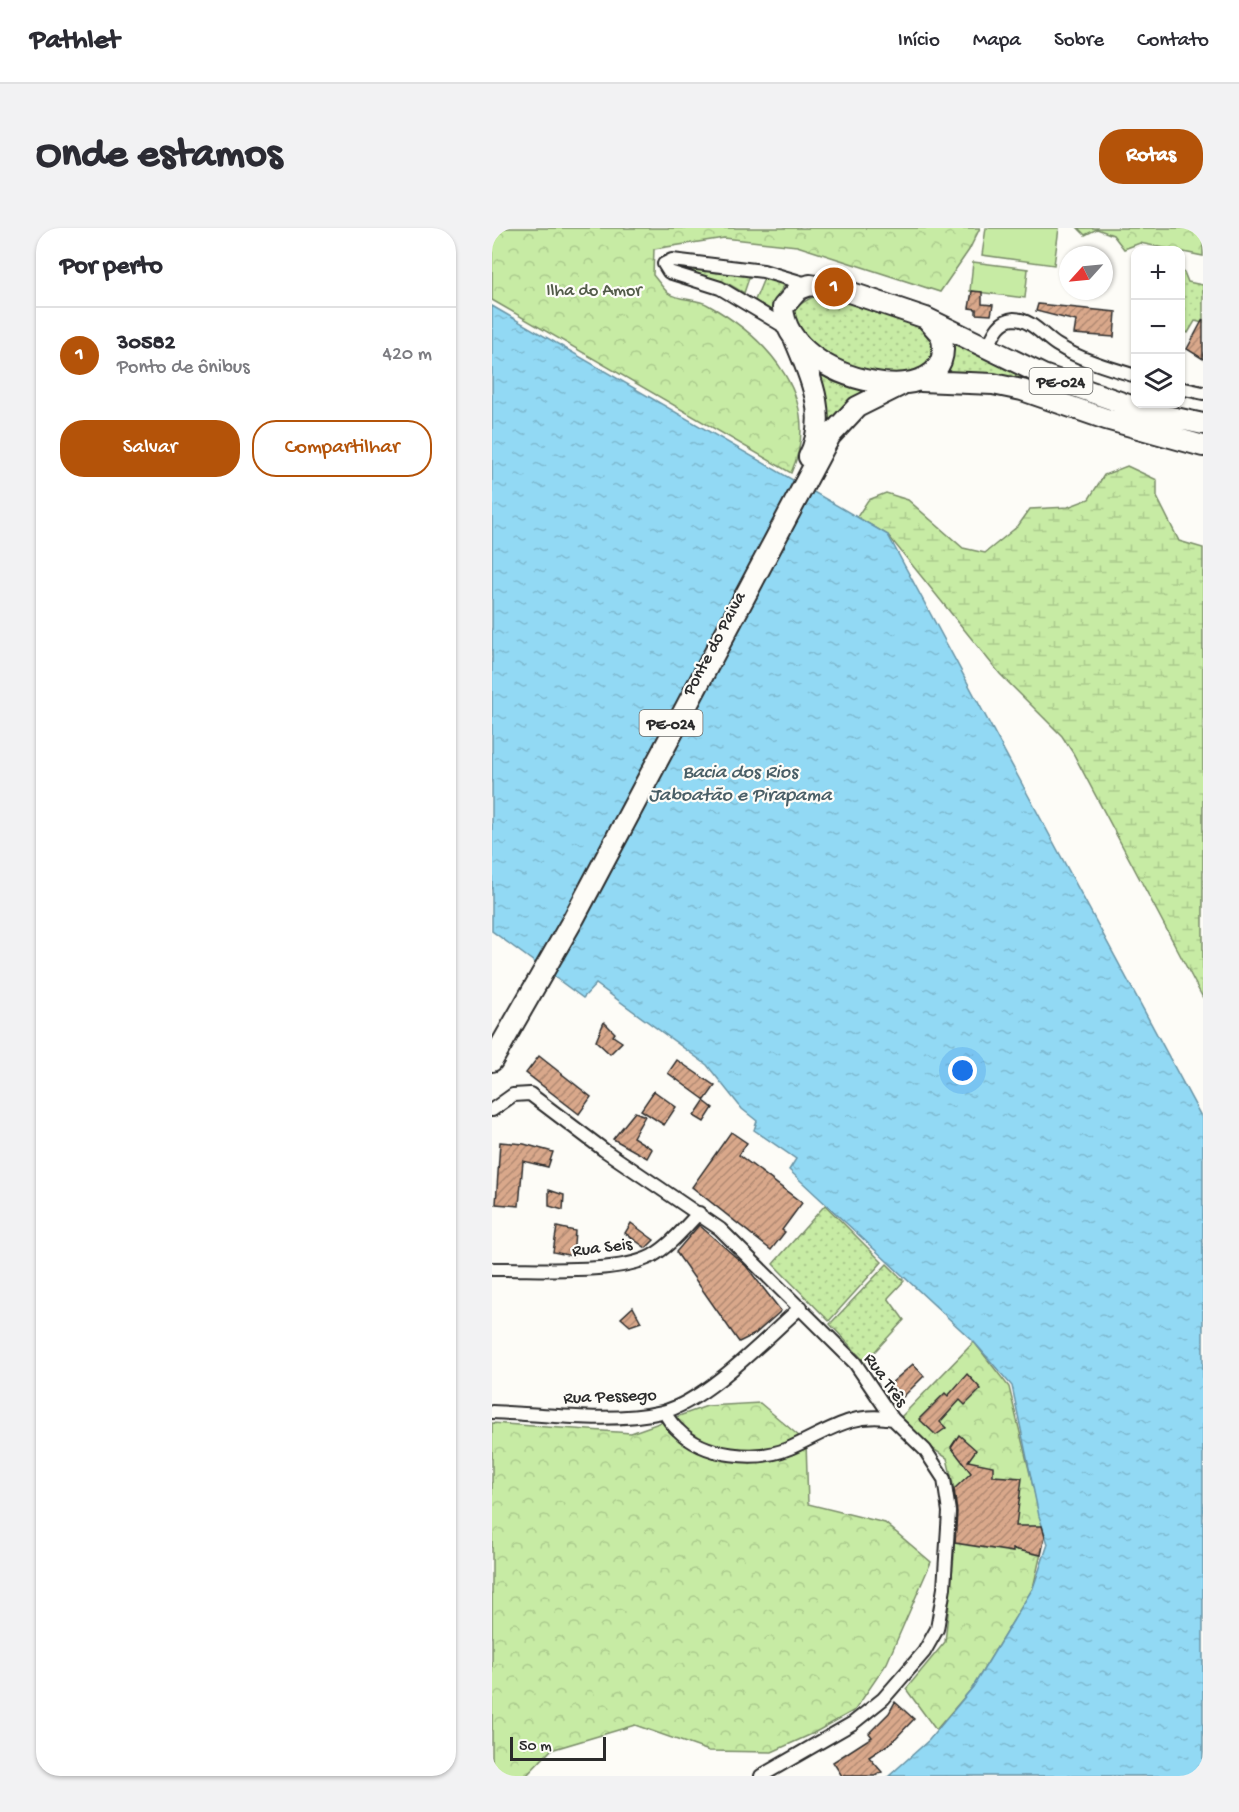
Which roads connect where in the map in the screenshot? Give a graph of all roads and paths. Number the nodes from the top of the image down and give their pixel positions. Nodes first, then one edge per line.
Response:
1 (810, 285) junction
2 (926, 318) junction
3 (791, 334) junction
4 (987, 349) junction
5 (1131, 374) edge
6 (921, 381) junction
7 (901, 385) junction
8 (1185, 389) edge
9 (1203, 393) edge
10 (1203, 424) edge
11 (1203, 446) edge
12 (815, 455) junction
13 (529, 991) junction
14 (492, 1043) edge
15 (492, 1061) edge
16 (492, 1110) edge
17 (699, 1213) junction
18 (492, 1269) edge
19 (801, 1307) junction
20 (492, 1412) edge
21 (664, 1412) junction
22 (893, 1419) junction
23 (761, 1776) edge

1 - 2 main road, PE-024
1 - 3 main road, PE-024
1 - 3 street
2 - 4 main road, PE-024
2 - 6 main road
3 - 7 main road, PE-024
3 - 12 main road, PE-024
4 - 5 street
4 - 10 main road, PE-024
6 - 7 main road, PE-024
6 - 11 main road, PE-024
7 - 12 main road, PE-024
8 - 9 street
12 - 13 main road, Ponte do Paiva / PE-024
13 - 14 main road
13 - 15 main road
16 - 17 street, Rua Três
17 - 18 street, Rua Seis
17 - 19 street, Rua Três
19 - 21 street, Rua Pessego
19 - 22 street, Rua Três
20 - 21 street, Rua Pessego
21 - 22 street
22 - 23 street, Rua Três

